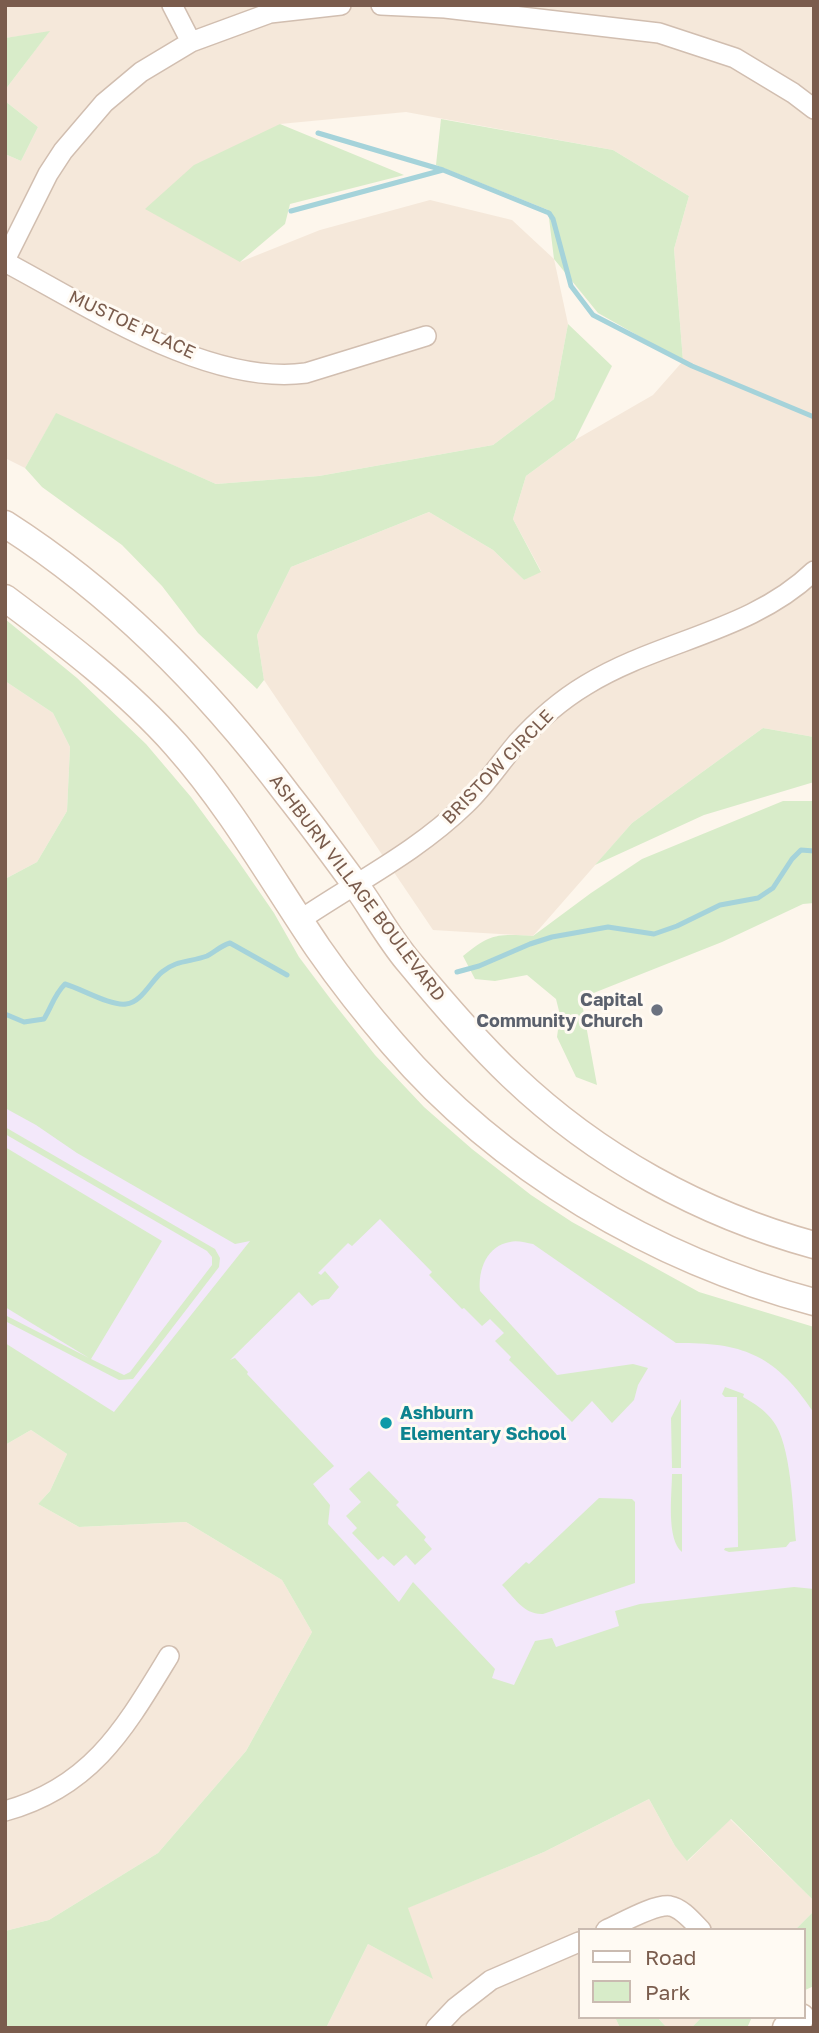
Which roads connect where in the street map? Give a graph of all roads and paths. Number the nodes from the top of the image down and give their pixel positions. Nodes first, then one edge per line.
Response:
1 (172, 5) edge
2 (341, 5) edge
3 (381, 5) edge
4 (191, 42) junction
5 (814, 108) edge
6 (5, 261) edge
7 (426, 336) dead end
8 (5, 524) edge
9 (814, 571) edge
10 (5, 598) edge
11 (354, 883) junction
12 (300, 920) junction
13 (814, 1245) edge
14 (814, 1302) edge
15 (169, 1656) dead end
16 (5, 1811) edge
17 (611, 1928) edge
18 (699, 1928) edge
19 (578, 1942) edge
20 (436, 2028) edge

1 - 4 street
2 - 4 street
3 - 5 street
4 - 6 street
6 - 7 street, MUSTOE PLACE
8 - 11 main road, ASHBURN VILLAGE BOULEVARD
9 - 11 street, BRISTOW CIRCLE
10 - 12 main road
11 - 12 street, BRISTOW CIRCLE
11 - 13 main road, ASHBURN VILLAGE BOULEVARD
12 - 14 main road
15 - 16 street
17 - 18 street
19 - 20 street

